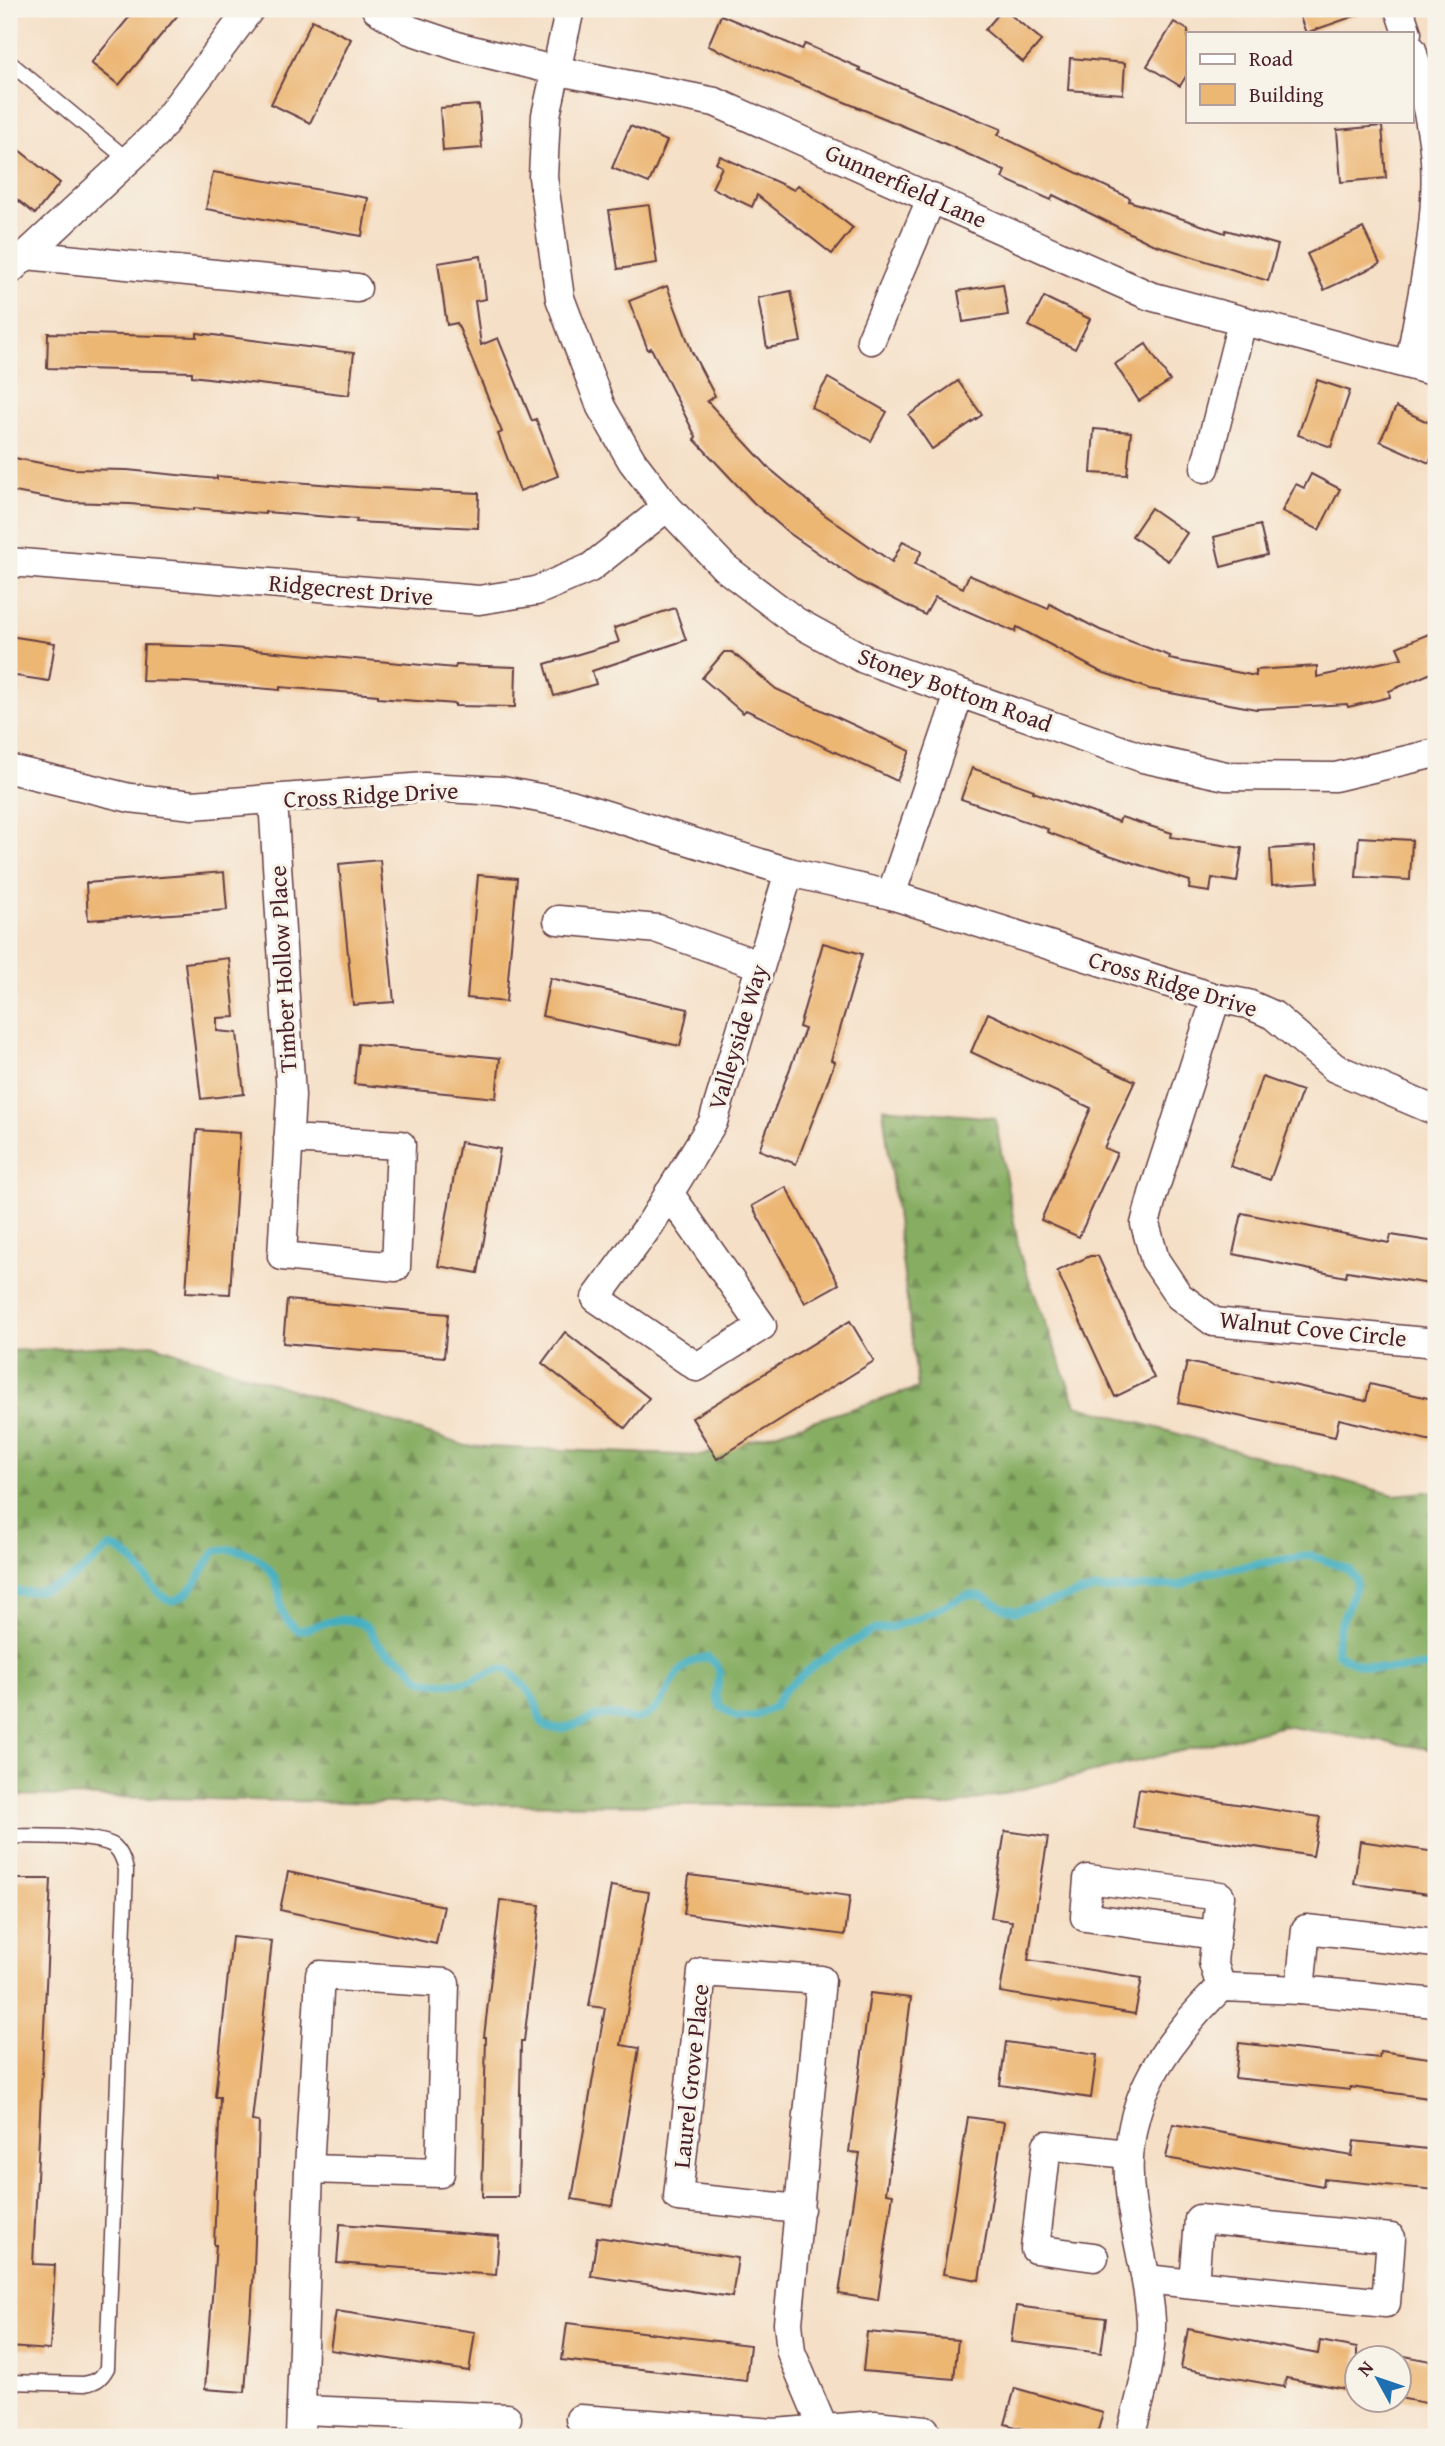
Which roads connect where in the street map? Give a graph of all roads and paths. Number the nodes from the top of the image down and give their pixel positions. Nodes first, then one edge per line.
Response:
1 (250, 9) edge
2 (376, 9) edge
3 (569, 9) edge
4 (1399, 9) edge
5 (1407, 32) edge
6 (1414, 57) edge
7 (9, 62) edge
8 (554, 71) junction
9 (128, 160) junction
10 (932, 197) junction
11 (17, 263) edge
12 (357, 288) dead end
13 (1242, 322) junction
14 (871, 340) dead end
15 (1423, 368) edge
16 (1205, 468) dead end
17 (667, 507) junction
18 (9, 562) edge
19 (959, 694) junction
20 (1436, 753) edge
21 (9, 769) edge
22 (273, 799) junction
23 (789, 872) junction
24 (891, 895) junction
25 (558, 920) dead end
26 (760, 965) junction
27 (1216, 998) junction
28 (1436, 1111) edge
29 (288, 1139) junction
30 (669, 1193) junction
31 (1436, 1343) edge
32 (9, 1836) edge
33 (1215, 1935) dead end
34 (1436, 1943) edge
35 (1221, 1987) junction
36 (1300, 1990) junction
37 (1436, 2003) edge
38 (1127, 2154) junction
39 (309, 2169) junction
40 (800, 2208) junction
41 (1094, 2257) dead end
42 (1146, 2279) junction
43 (1194, 2284) junction
44 (9, 2382) edge
45 (507, 2418) dead end
46 (580, 2418) dead end
47 (300, 2424) edge
48 (925, 2430) dead end
49 (823, 2434) edge
50 (1130, 2437) edge

1 - 9 street
2 - 8 street, Gunnerfield Lane
3 - 8 street, Stoney Bottom Road
4 - 5 street
6 - 15 street
7 - 9 lane
8 - 10 street, Gunnerfield Lane
8 - 17 street, Stoney Bottom Road
9 - 11 street
10 - 13 street, Gunnerfield Lane
10 - 14 street
11 - 12 street
13 - 15 street, Gunnerfield Lane
13 - 16 street
17 - 18 street, Ridgecrest Drive
17 - 19 street, Stoney Bottom Road
19 - 20 street, Stoney Bottom Road
19 - 24 street
21 - 22 street, Cross Ridge Drive
22 - 23 street, Cross Ridge Drive
22 - 29 street, Timber Hollow Place
23 - 24 street, Cross Ridge Drive
23 - 26 street, Valleyside Way
24 - 27 street, Cross Ridge Drive
25 - 26 street
26 - 30 street, Valleyside Way
27 - 28 street, Cross Ridge Drive
27 - 31 street, Walnut Cove Circle
29 - 29 street, Timber Hollow Place
30 - 30 street, Valleyside Way
32 - 44 lane
33 - 35 street
34 - 36 street
35 - 36 street
35 - 38 street
36 - 37 street
38 - 41 street
38 - 42 street
39 - 39 street
39 - 47 street
40 - 40 street, Laurel Grove Place
40 - 49 street, Laurel Grove Place
42 - 43 street
42 - 50 street
43 - 43 street
45 - 47 street
46 - 49 street
48 - 49 street

